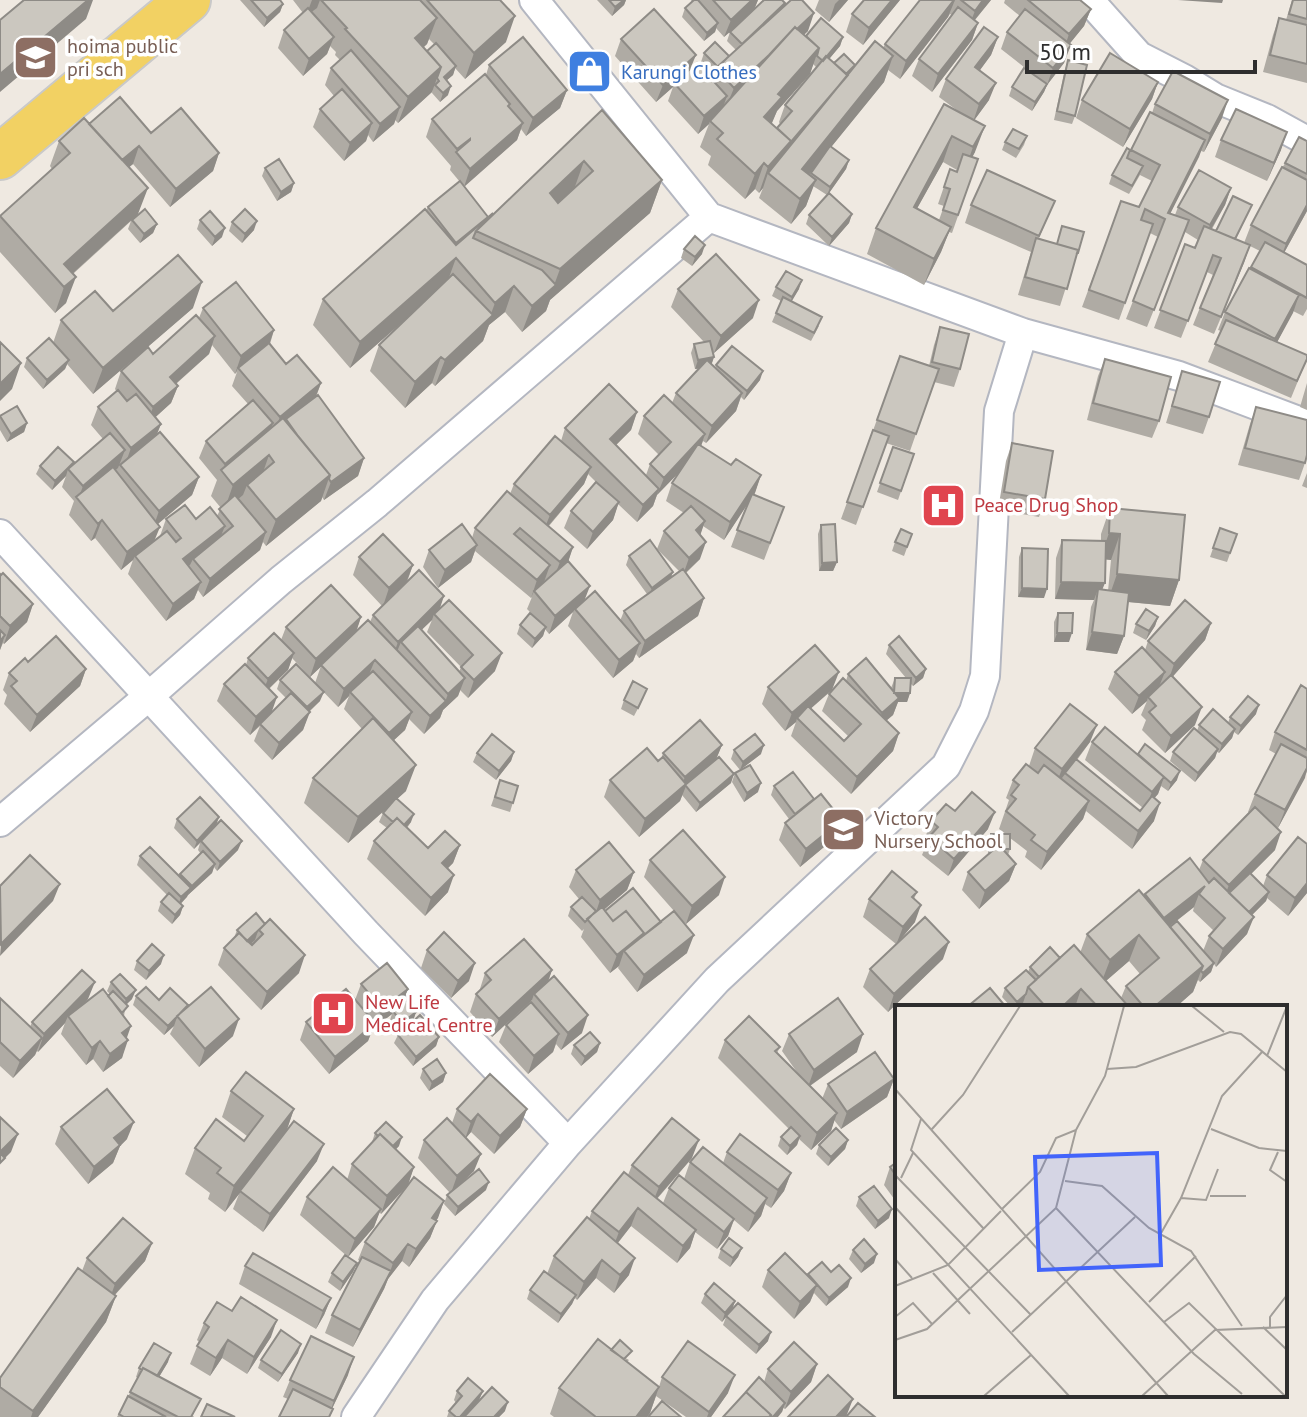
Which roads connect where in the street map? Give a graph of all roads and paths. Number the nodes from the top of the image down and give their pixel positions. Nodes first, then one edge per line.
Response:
1 (188, 0) edge
2 (534, 0) edge
3 (1089, 0) edge
4 (1307, 141) edge
5 (0, 157) edge
6 (709, 217) junction
7 (1023, 333) junction
8 (1307, 423) edge
9 (0, 534) edge
10 (149, 696) junction
11 (0, 822) edge
12 (568, 1143) junction
13 (356, 1417) edge

1 - 5 main road
2 - 6 street
3 - 4 street
6 - 7 street
6 - 10 street
7 - 8 street
7 - 12 street
9 - 10 street
10 - 11 street
10 - 12 street
12 - 13 street

